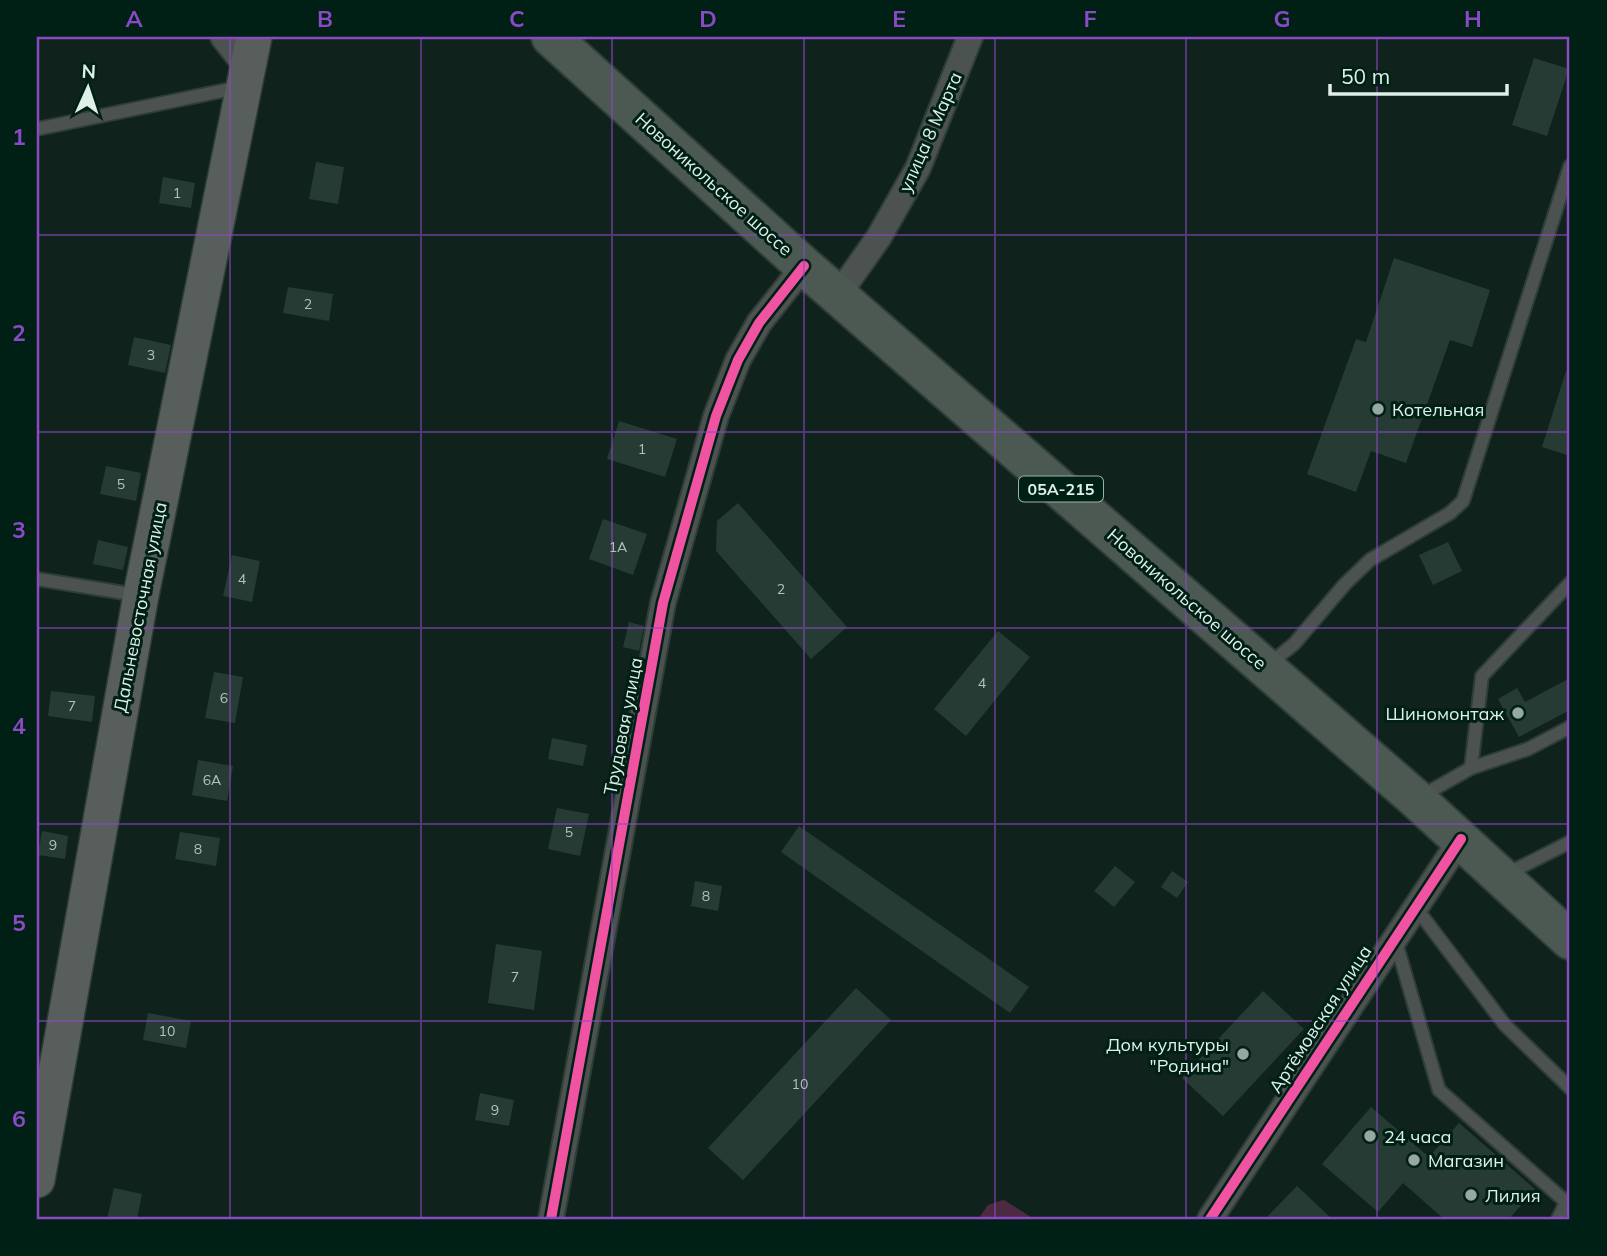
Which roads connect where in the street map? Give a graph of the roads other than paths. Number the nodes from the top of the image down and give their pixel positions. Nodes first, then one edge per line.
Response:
1 (223, 37) edge
2 (551, 37) edge
3 (970, 37) edge
4 (249, 64) edge
5 (37, 129) edge
6 (1570, 166) edge
7 (804, 266) junction
8 (838, 295) junction
9 (37, 579) edge
10 (1570, 583) edge
11 (141, 595) junction
12 (1265, 667) junction
13 (1570, 727) edge
14 (1471, 768) junction
15 (1416, 799) junction
16 (1461, 839) junction
17 (1570, 842) edge
18 (1502, 876) junction
19 (1416, 908) junction
20 (1395, 938) junction
21 (1570, 940) edge
22 (1570, 1088) edge
23 (37, 1180) edge
24 (1568, 1200) edge
25 (551, 1219) edge
26 (1210, 1219) edge
27 (1558, 1219) edge

1 - 4 street
2 - 7 highway, Новоникольское шоссе / 05А-215
3 - 8 street, улица 8 Марта
4 - 5 lane
4 - 11 main road, Дальневосточная улица
6 - 12 lane
7 - 8 highway, Новоникольское шоссе / 05А-215
7 - 25 street, Трудовая улица
8 - 12 highway, Новоникольское шоссе / 05А-215
9 - 11 lane
10 - 14 lane
11 - 23 main road, Дальневосточная улица
12 - 15 highway, Новоникольское шоссе / 05А-215
13 - 14 lane
14 - 15 lane
15 - 16 highway, Новоникольское шоссе / 05А-215
16 - 18 highway, Новоникольское шоссе / 05А-215
16 - 19 street, Артёмовская улица
17 - 18 lane
18 - 21 highway, Новоникольское шоссе / 05А-215
19 - 20 street, Артёмовская улица
19 - 22 lane
20 - 24 lane
20 - 26 street, Артёмовская улица
24 - 27 lane

